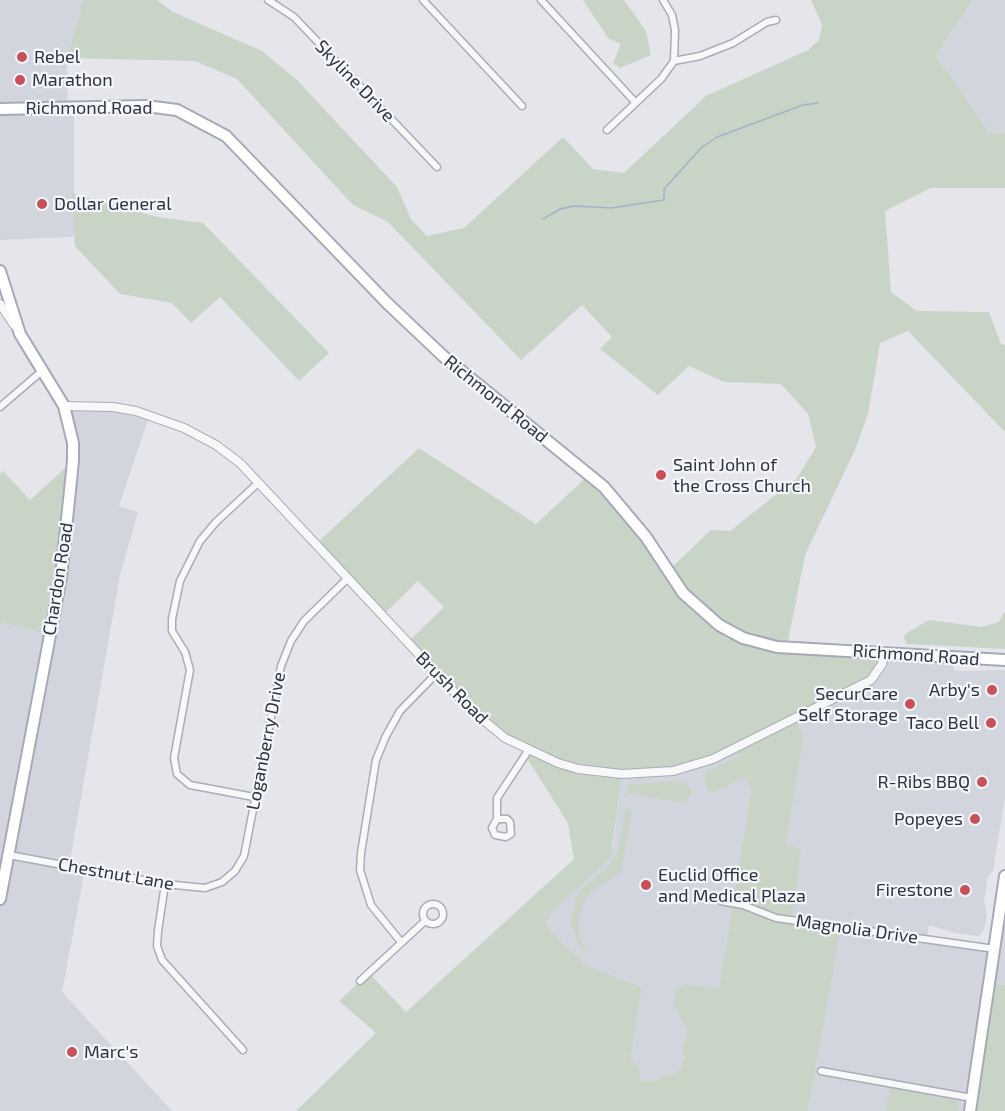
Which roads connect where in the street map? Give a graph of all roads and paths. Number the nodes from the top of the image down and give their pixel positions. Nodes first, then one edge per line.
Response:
1 (268, 0) edge
2 (423, 0) edge
3 (541, 0) edge
4 (663, 0) edge
5 (776, 20) dead end
6 (674, 62) junction
7 (636, 103) junction
8 (522, 106) dead end
9 (0, 108) edge
10 (607, 130) dead end
11 (437, 167) dead end
12 (0, 271) edge
13 (0, 304) edge
14 (20, 334) junction
15 (42, 371) junction
16 (0, 406) edge
17 (64, 406) junction
18 (258, 483) junction
19 (348, 578) junction
20 (885, 652) junction
21 (1005, 660) edge
22 (437, 674) junction
23 (528, 751) junction
24 (254, 797) junction
25 (497, 819) dead end
26 (9, 855) junction
27 (1005, 876) edge
28 (222, 882) joint
29 (165, 884) junction
30 (0, 899) edge
31 (721, 901) dead end
32 (425, 921) dead end
33 (401, 942) junction
34 (994, 949) junction
35 (360, 981) dead end
36 (243, 1050) dead end
37 (821, 1071) dead end
38 (972, 1098) junction
39 (970, 1111) edge

1 - 11 street, Skyline Drive
2 - 8 street
3 - 7 street
4 - 6 street
5 - 6 street
6 - 7 street
7 - 10 street
9 - 20 main road, Richmond Road
12 - 14 main road, Chardon Road
13 - 14 street
14 - 15 main road, Chardon Road
15 - 16 street
15 - 17 main road, Chardon Road
17 - 18 street, Brush Road
17 - 26 main road, Chardon Road
18 - 19 street, Brush Road
18 - 24 street
19 - 22 street, Brush Road
19 - 24 street, Loganberry Drive
20 - 21 main road, Richmond Road
20 - 23 street, Brush Road
22 - 23 street, Brush Road
22 - 33 street
23 - 25 street
24 - 28 street, Loganberry Drive
26 - 29 street, Chestnut Lane
26 - 30 main road, Chardon Road
27 - 34 main road
28 - 29 street, Chestnut Lane
29 - 36 street
31 - 34 street, Magnolia Drive
32 - 33 street
33 - 35 street
34 - 38 main road
37 - 38 street
38 - 39 main road

